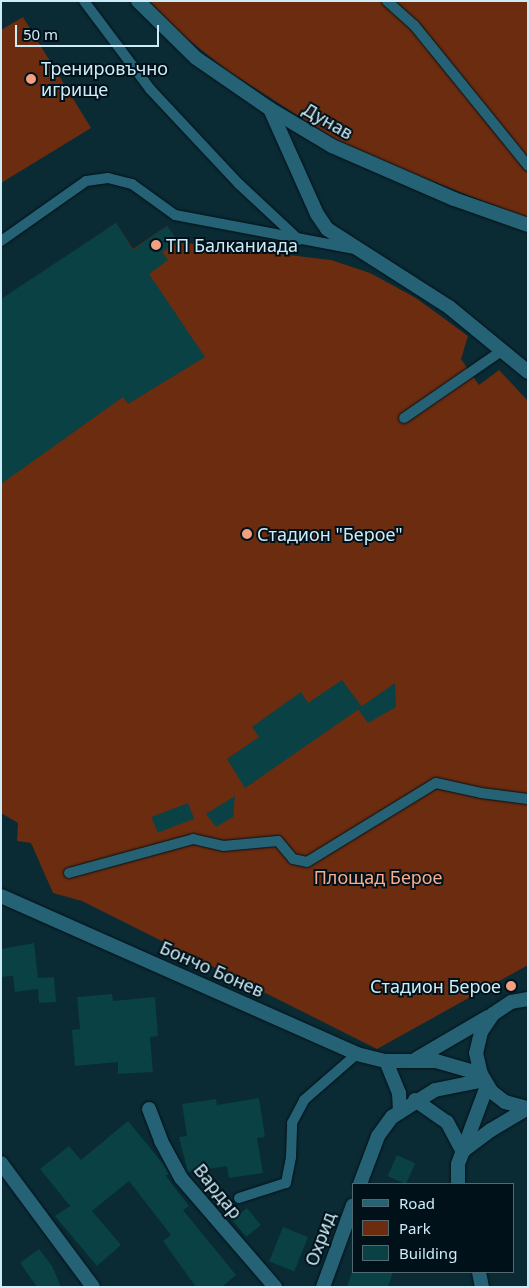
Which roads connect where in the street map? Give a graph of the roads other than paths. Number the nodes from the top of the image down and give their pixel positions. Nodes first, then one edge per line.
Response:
1 (84, 1) edge
2 (138, 1) edge
3 (387, 1) edge
4 (270, 109) junction
5 (528, 166) edge
6 (528, 225) edge
7 (1, 241) edge
8 (300, 241) junction
9 (355, 249) junction
10 (503, 350) junction
11 (528, 372) edge
12 (404, 418) dead end
13 (528, 799) edge
14 (69, 873) dead end
15 (1, 896) edge
16 (525, 998) edge
17 (493, 1014) junction
18 (357, 1054) junction
19 (386, 1061) junction
20 (411, 1061) junction
21 (484, 1080) junction
22 (415, 1100) junction
23 (528, 1108) edge
24 (149, 1109) dead end
25 (400, 1112) junction
26 (463, 1152) junction
27 (1, 1163) edge
28 (360, 1183) edge
29 (458, 1183) edge
30 (239, 1198) dead end
31 (352, 1208) edge
32 (479, 1273) edge
33 (93, 1287) edge
34 (275, 1287) edge
35 (323, 1287) edge
36 (482, 1287) edge

1 - 8 lane
2 - 4 street, Дунав
3 - 5 lane
4 - 6 street, Дунав
4 - 9 street
7 - 8 lane
8 - 9 lane
9 - 10 street
10 - 11 street
10 - 12 lane
13 - 14 lane
15 - 18 street, Бончо Бонев
16 - 17 street, Бончо Бонев
17 - 20 street, Бончо Бонев
17 - 21 street
18 - 19 street, Бончо Бонев
18 - 30 lane
19 - 20 street, Бончо Бонев
19 - 25 street
20 - 21 street, Бончо Бонев
21 - 22 street
21 - 23 street
21 - 26 street
22 - 25 street
22 - 26 street
23 - 26 street
24 - 34 street, Вардар
25 - 28 street
26 - 29 street
27 - 33 street
31 - 35 street, Охрид
32 - 36 street

